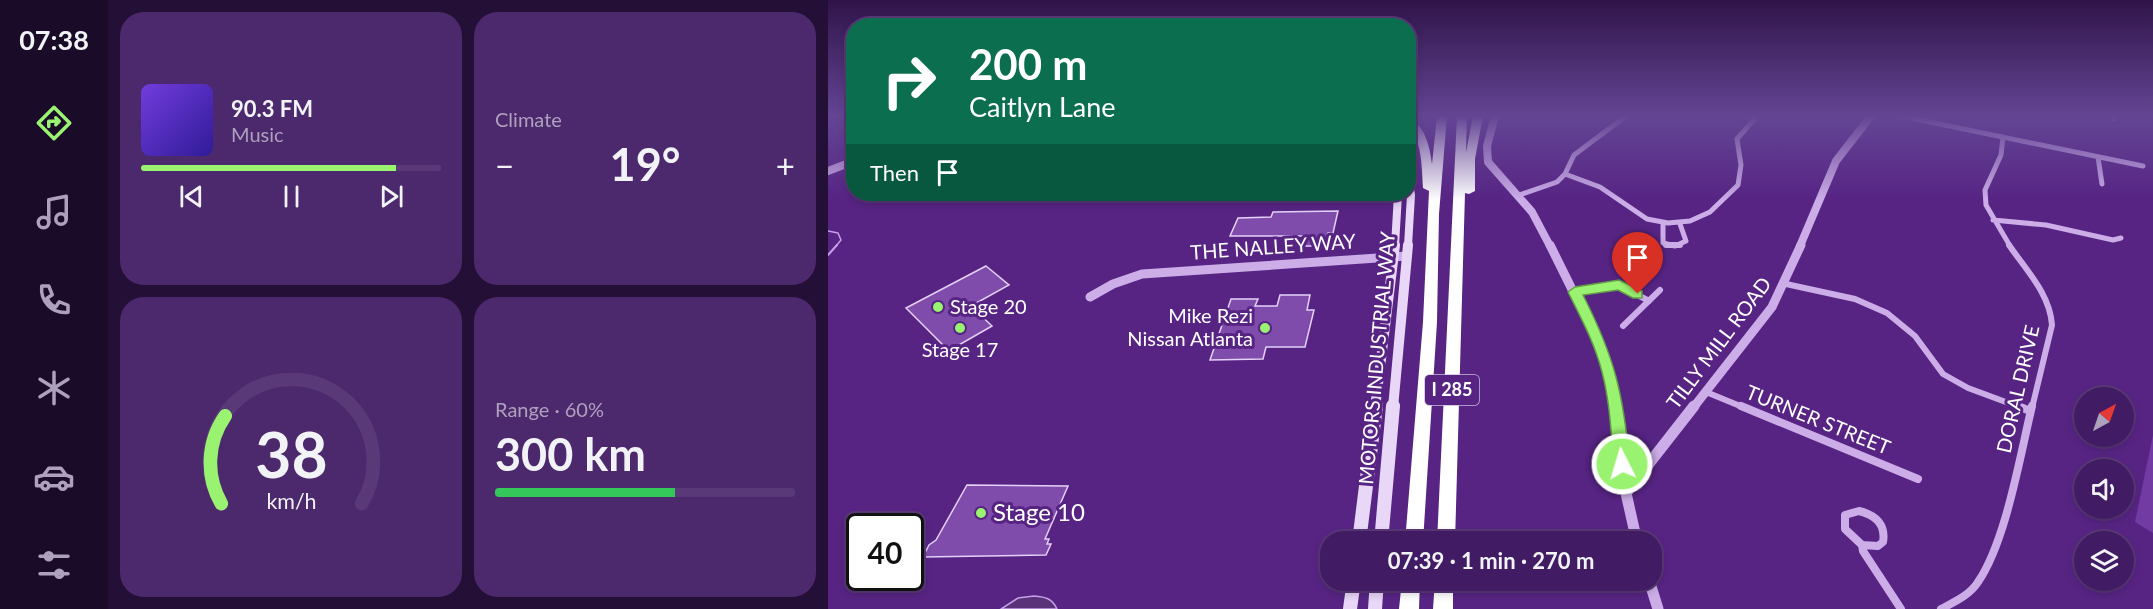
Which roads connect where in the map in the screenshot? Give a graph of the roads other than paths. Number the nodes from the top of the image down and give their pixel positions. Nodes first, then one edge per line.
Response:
1 (1424, 144) edge
2 (1439, 144) edge
3 (1461, 144) edge
4 (1473, 144) edge
5 (1487, 144) edge
6 (1588, 144) edge
7 (1736, 144) edge
8 (1847, 144) edge
9 (2002, 144) edge
10 (2038, 144) edge
11 (2098, 157) junction
12 (846, 164) edge
13 (2143, 166) dead end
14 (828, 171) edge
15 (1565, 174) junction
16 (2102, 184) dead end
17 (1519, 195) junction
18 (1398, 201) edge
19 (1410, 201) edge
20 (1433, 214) junction
21 (1993, 220) junction
22 (1664, 222) junction
23 (1680, 224) junction
24 (1458, 238) junction
25 (2121, 238) dead end
26 (1401, 256) junction
27 (1786, 284) junction
28 (1660, 290) dead end
29 (1575, 292) junction
30 (1090, 297) dead end
31 (1649, 301) junction
32 (1623, 326) dead end
33 (1706, 392) junction
34 (2030, 411) junction
35 (1621, 454) junction
36 (1651, 460) junction
37 (1918, 479) dead end
38 (1626, 493) junction
39 (1361, 531) edge
40 (1382, 531) edge
41 (1415, 531) edge
42 (1446, 531) edge
43 (1635, 531) edge
44 (1862, 545) junction
45 (1352, 591) edge
46 (1376, 591) edge
47 (1410, 591) edge
48 (1444, 591) edge
49 (1652, 591) edge
50 (1350, 609) edge
51 (1375, 609) edge
52 (1409, 609) edge
53 (1443, 609) edge
54 (1658, 609) edge
55 (1900, 609) edge
56 (1941, 609) edge

1 - 20 highway
2 - 20 highway, I 285
3 - 24 highway, I 285
4 - 24 highway
5 - 17 street
6 - 15 street
7 - 23 street
8 - 27 street, TILLY MILL ROAD
9 - 21 street, DORAL DRIVE
10 - 11 street
11 - 13 street
11 - 16 street
12 - 14 street
15 - 17 street
15 - 22 street
17 - 29 street
18 - 26 main road, MOTORS INDUSTRIAL WAY
19 - 26 main road, MOTORS INDUSTRIAL WAY
20 - 41 highway, I 285
21 - 25 street
21 - 34 street, DORAL DRIVE
22 - 23 street
22 - 23 street
24 - 42 highway, I 285
26 - 30 street, THE NALLEY WAY
26 - 39 main road, MOTORS INDUSTRIAL WAY
26 - 40 main road, MOTORS INDUSTRIAL WAY
27 - 33 street, TILLY MILL ROAD
27 - 34 street
28 - 31 street
29 - 31 street
29 - 35 street
31 - 32 street
33 - 36 street, TILLY MILL ROAD
33 - 37 street, TURNER STREET
34 - 56 street, DORAL DRIVE
35 - 36 street
35 - 38 street
36 - 38 street, TILLY MILL ROAD
38 - 43 street
44 - 44 street
44 - 55 street
45 - 50 main road
46 - 51 main road
47 - 52 highway
48 - 53 highway
49 - 54 street

